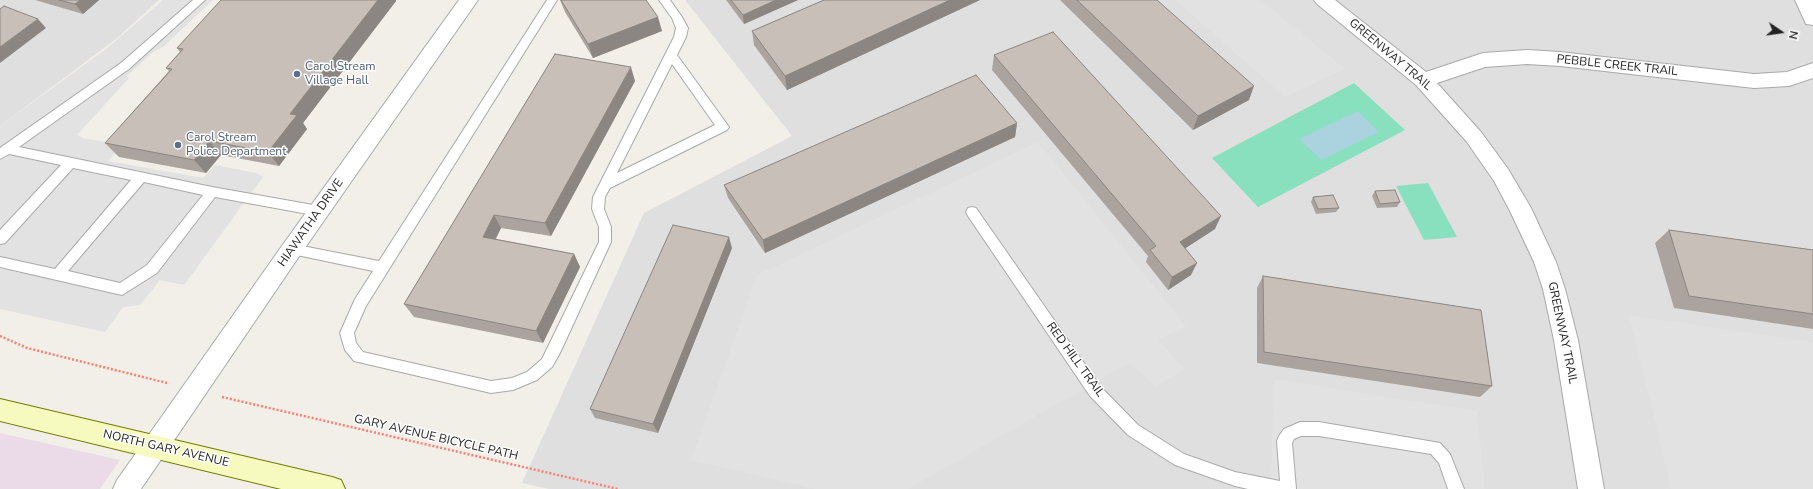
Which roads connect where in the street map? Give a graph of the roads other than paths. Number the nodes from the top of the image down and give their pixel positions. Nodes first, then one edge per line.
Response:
1 (200, 0) edge
2 (469, 0) edge
3 (552, 0) edge
4 (664, 0) edge
5 (1323, 0) edge
6 (1804, 0) edge
7 (1813, 19) edge
8 (671, 55) junction
9 (1813, 70) edge
10 (1423, 80) junction
11 (3, 152) edge
12 (70, 163) junction
13 (141, 177) junction
14 (605, 185) junction
15 (212, 192) junction
16 (319, 211) junction
17 (972, 212) dead end
18 (0, 239) edge
19 (292, 249) junction
20 (0, 262) edge
21 (382, 267) junction
22 (57, 275) junction
23 (0, 410) edge
24 (154, 446) junction
25 (126, 489) edge
26 (332, 489) edge
27 (1282, 489) edge
28 (1288, 489) edge
29 (1456, 489) edge
30 (1591, 489) edge

1 - 11 lane
2 - 16 street, HIAWATHA DRIVE
3 - 21 lane
4 - 8 lane
5 - 10 street, GREENWAY TRAIL
6 - 7 street
8 - 14 lane
8 - 14 lane
9 - 10 street, PEBBLE CREEK TRAIL
10 - 30 street, GREENWAY TRAIL
11 - 12 lane
12 - 13 lane
12 - 18 lane
13 - 15 lane
13 - 22 lane
14 - 21 lane
15 - 16 lane
15 - 22 lane
16 - 19 street, HIAWATHA DRIVE
17 - 27 lane, RED HILL TRAIL
19 - 21 lane
19 - 24 street, HIAWATHA DRIVE
20 - 22 lane
23 - 24 street, NORTH GARY AVENUE
24 - 25 street, HIAWATHA DRIVE
24 - 26 street, NORTH GARY AVENUE
28 - 29 lane

